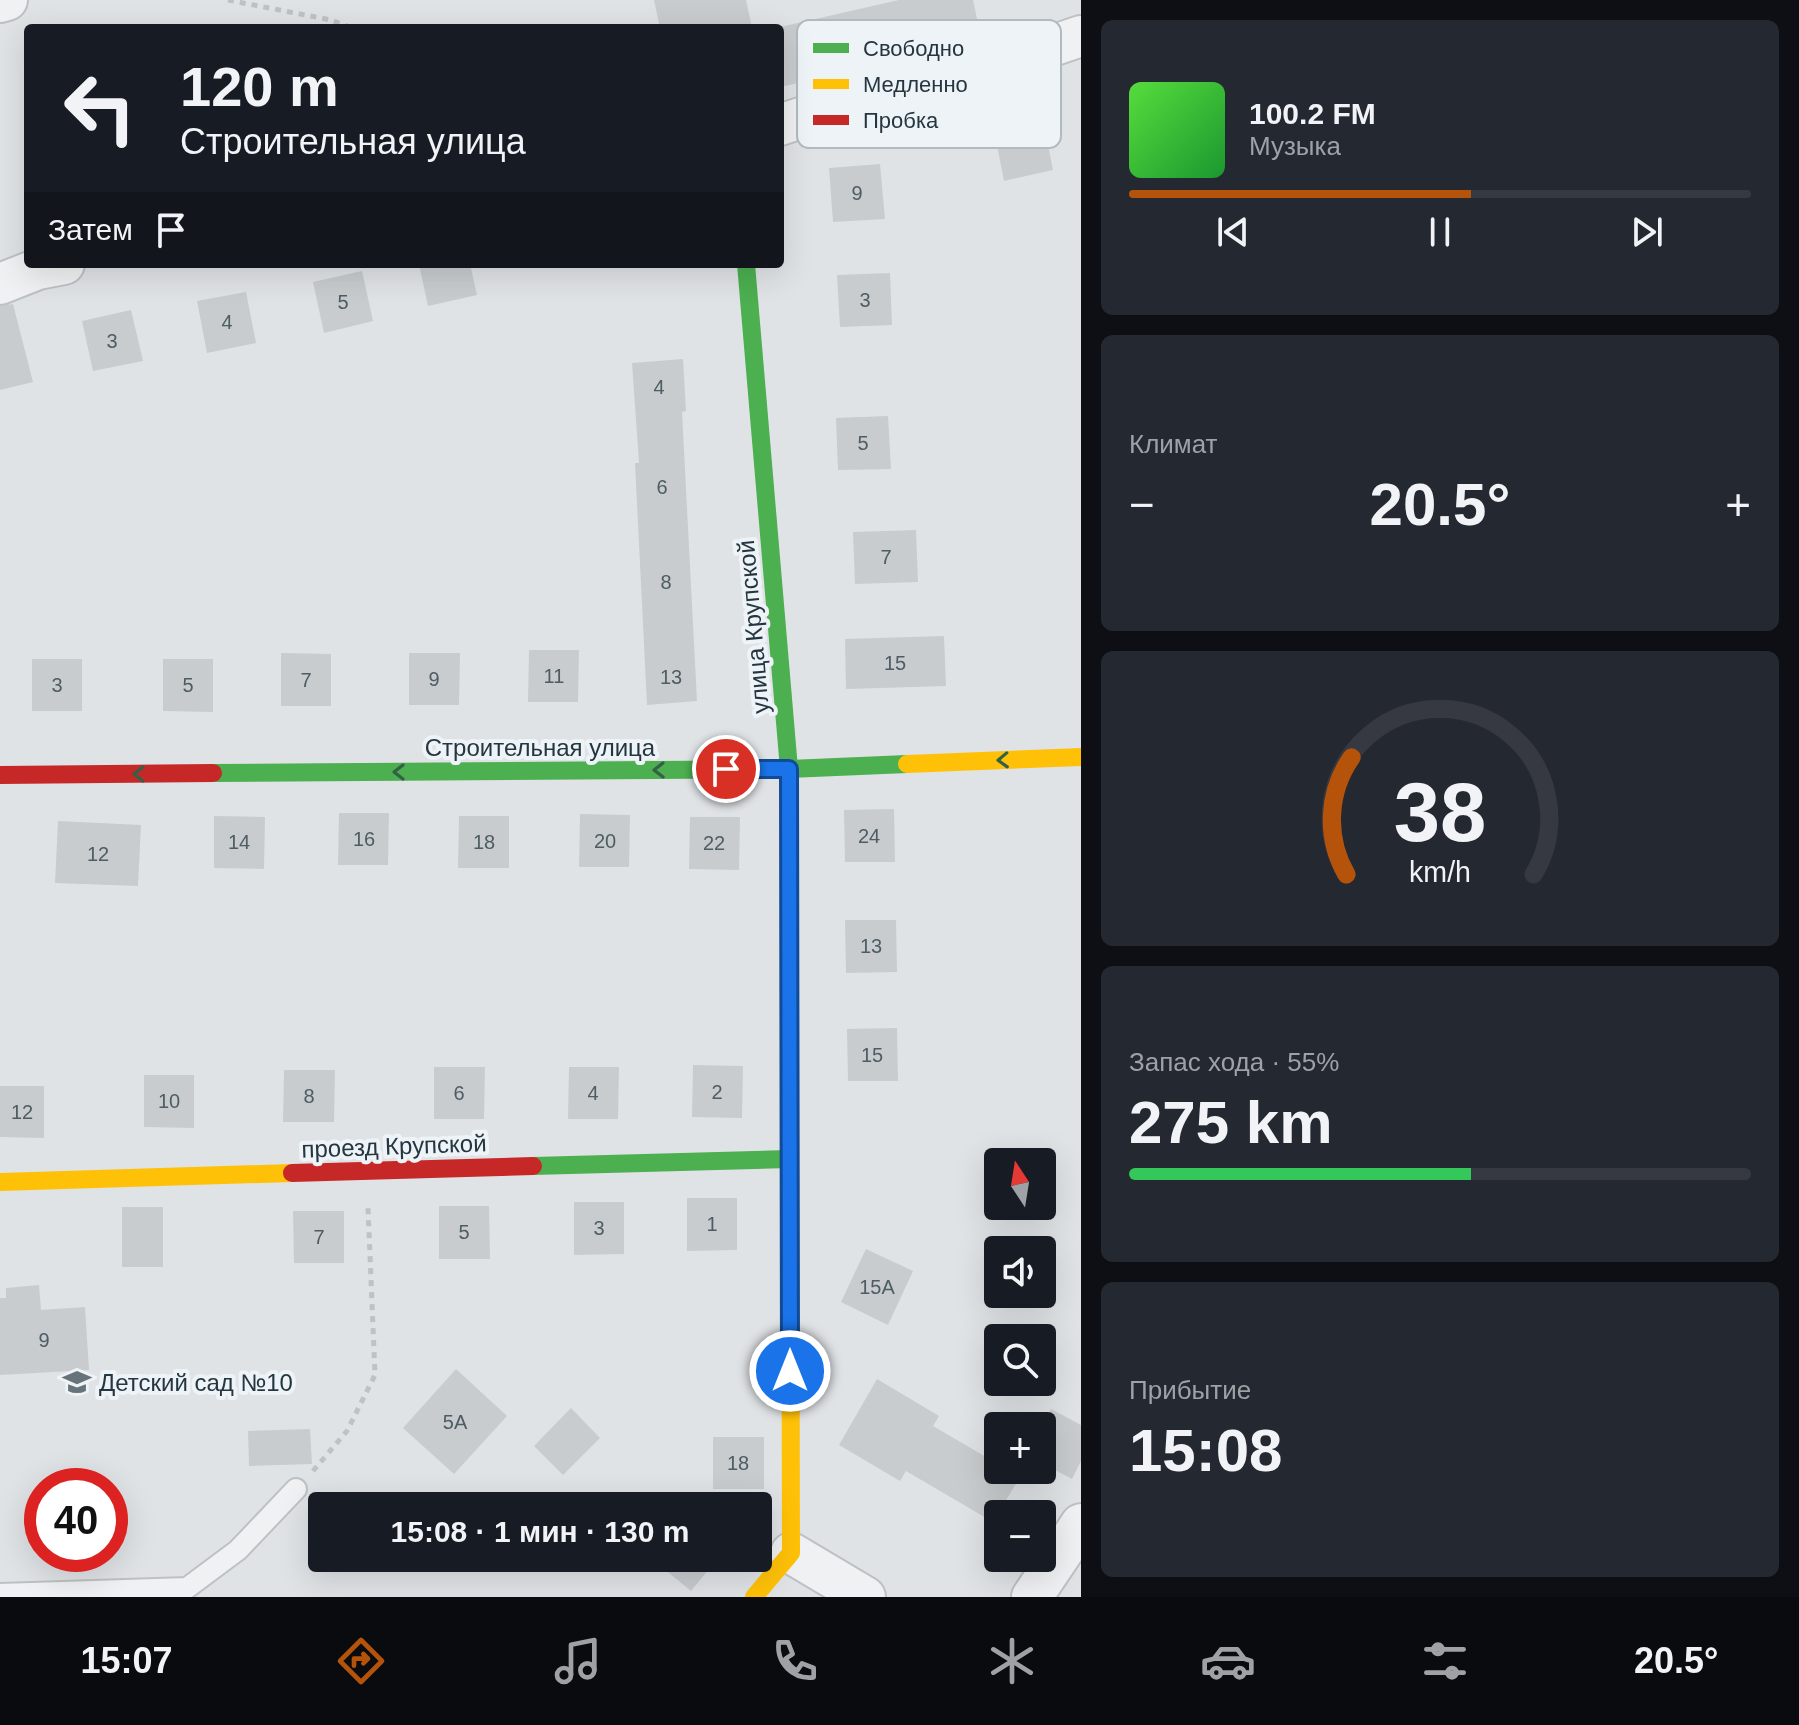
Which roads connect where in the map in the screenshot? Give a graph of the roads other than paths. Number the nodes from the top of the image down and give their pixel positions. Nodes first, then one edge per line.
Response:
1 (7, 0) edge
2 (0, 2) edge
3 (1081, 36) edge
4 (1061, 43) edge
5 (43, 268) edge
6 (746, 268) edge
7 (0, 284) edge
8 (1081, 757) edge
9 (789, 769) junction
10 (0, 775) edge
11 (789, 1159) junction
12 (0, 1182) edge
13 (296, 1489) road end
14 (1081, 1524) edge
15 (791, 1553) junction
16 (0, 1594) edge
17 (754, 1597) edge
18 (865, 1597) edge
19 (1032, 1597) edge

1 - 2 street
3 - 4 street
5 - 7 street
6 - 9 street, улица Крупской
8 -> 9 street, Строительная улица
9 -> 10 street, Строительная улица
9 - 11 street, улица Крупской
11 - 12 street, проезд Крупской
11 - 15 street, улица Крупской
13 - 16 lane
14 - 19 street
15 - 17 street
15 - 18 street

